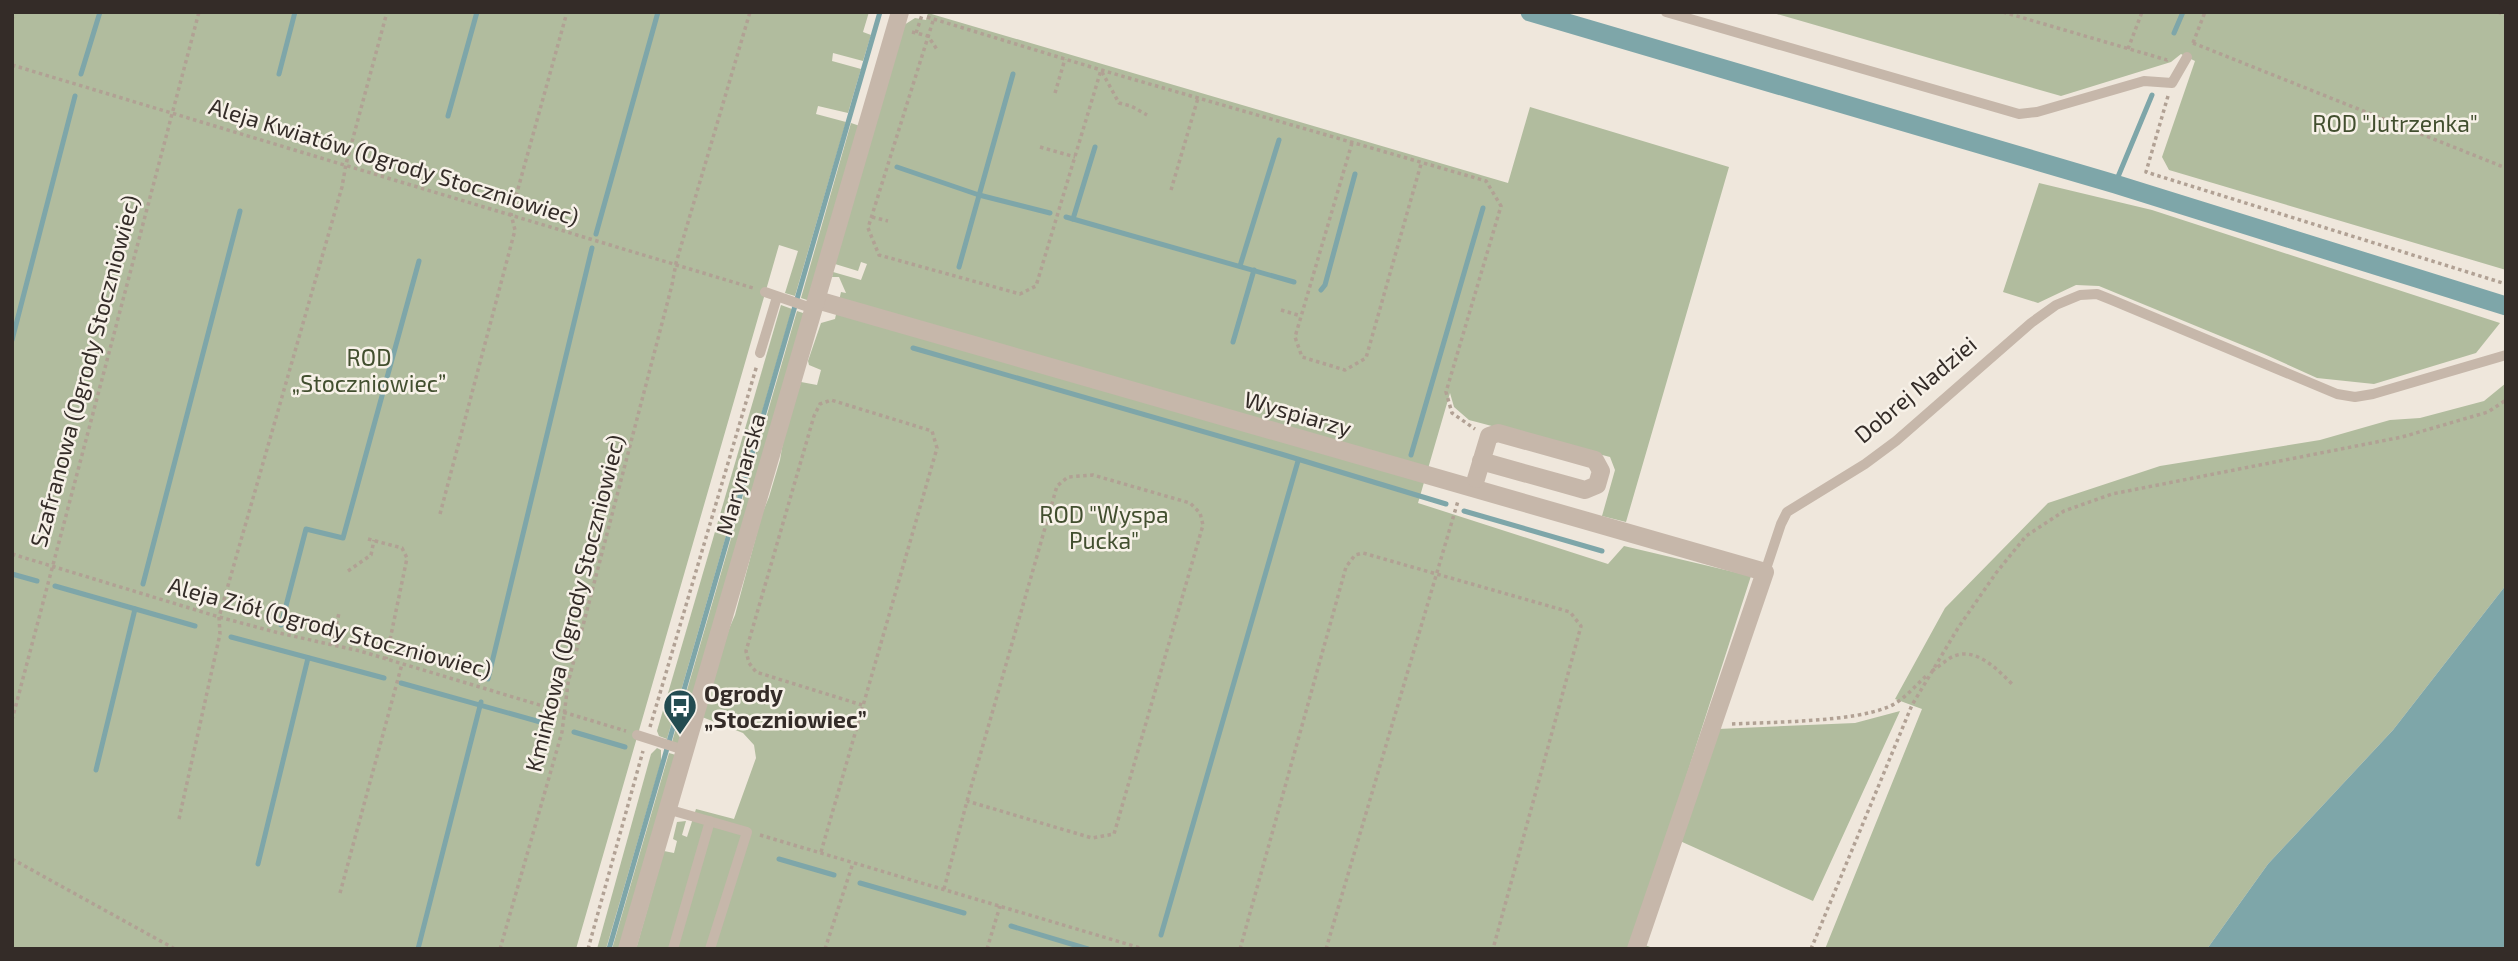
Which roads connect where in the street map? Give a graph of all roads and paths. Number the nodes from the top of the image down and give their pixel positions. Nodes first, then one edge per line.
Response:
1 (14, 12) edge
2 (199, 12) edge
3 (387, 12) edge
4 (567, 12) edge
5 (750, 12) edge
6 (901, 12) edge
7 (1666, 12) edge
8 (2003, 12) edge
9 (2142, 12) edge
10 (2205, 12) edge
11 (2498, 12) edge
12 (2506, 16) edge
13 (12, 20) edge
14 (933, 20) junction
15 (928, 36) junction
16 (2193, 43) junction
17 (2128, 49) junction
18 (938, 51) dead end
19 (2188, 54) junction
20 (1065, 59) junction
21 (12, 65) edge
22 (1101, 70) junction
23 (2172, 83) junction
24 (1055, 93) dead end
25 (1198, 98) junction
26 (170, 112) junction
27 (1147, 116) dead end
28 (1352, 143) junction
29 (1040, 147) dead end
30 (1075, 157) junction
31 (346, 164) junction
32 (1421, 164) junction
33 (2506, 168) edge
34 (1171, 190) dead end
35 (511, 214) junction
36 (872, 216) junction
37 (888, 221) dead end
38 (676, 263) junction
39 (2506, 284) edge
40 (765, 292) joint
41 (779, 298) junction
42 (813, 306) junction
43 (1280, 310) dead end
44 (1301, 316) junction
45 (760, 353) joint
46 (2506, 355) edge
47 (2506, 400) edge
48 (1486, 435) junction
49 (1481, 461) junction
50 (1469, 482) junction
51 (440, 514) dead end
52 (368, 539) dead end
53 (374, 540) junction
54 (12, 554) edge
55 (51, 566) junction
56 (348, 571) dead end
57 (1765, 572) junction
58 (1437, 575) junction
59 (340, 613) dead end
60 (219, 617) junction
61 (332, 645) junction
62 (386, 659) junction
63 (402, 664) junction
64 (1930, 673) junction
65 (2013, 685) dead end
66 (862, 705) junction
67 (564, 711) junction
68 (12, 720) edge
69 (1713, 725) junction
70 (642, 737) junction
71 (680, 749) junction
72 (967, 801) junction
73 (667, 809) junction
74 (179, 819) dead end
75 (710, 821) junction
76 (747, 832) junction
77 (821, 852) junction
78 (12, 859) edge
79 (853, 863) junction
80 (944, 889) junction
81 (340, 893) dead end
82 (1000, 906) junction
83 (175, 949) edge
84 (500, 949) edge
85 (588, 949) edge
86 (627, 949) edge
87 (673, 949) edge
88 (710, 949) edge
89 (825, 949) edge
90 (987, 949) edge
91 (1144, 949) edge
92 (1240, 949) edge
93 (1326, 949) edge
94 (1493, 949) edge
95 (1636, 949) edge
96 (1811, 949) edge

1 - 13 path
2 - 26 path, Szafranowa (Ogrody Stoczniowiec)
3 - 31 path
4 - 35 path
5 - 38 path, Kminkowa (Ogrody Stoczniowiec)
6 - 42 street, Marynarska
7 - 23 lane
8 - 17 path
9 - 17 path
10 - 16 path
11 - 12 path
14 - 15 path
14 - 15 path
14 - 20 path
15 - 18 path
15 - 36 path
16 - 19 path
16 - 33 path
17 - 19 path
19 - 23 lane
20 - 22 path
20 - 24 path
21 - 26 path, Aleja Kwiatów (Ogrody Stoczniowiec)
22 - 25 path
22 - 27 path
22 - 30 path
23 - 39 path
25 - 28 path
25 - 34 path
26 - 31 path, Aleja Kwiatów (Ogrody Stoczniowiec)
26 - 55 path, Szafranowa (Ogrody Stoczniowiec)
28 - 32 path
28 - 44 path
29 - 30 path
30 - 36 path
31 - 35 path, Aleja Kwiatów (Ogrody Stoczniowiec)
31 - 60 path
32 - 44 path
32 - 48 path
35 - 38 path, Aleja Kwiatów (Ogrody Stoczniowiec)
35 - 51 path
36 - 37 path
38 - 40 path, Aleja Kwiatów (Ogrody Stoczniowiec)
38 - 67 path, Kminkowa (Ogrody Stoczniowiec)
40 - 41 lane
41 - 42 lane
41 - 45 lane
42 - 50 street, Wyspiarzy
42 - 71 street, Marynarska
43 - 44 path
45 - 70 path
46 - 57 lane, Dobrej Nadziei
47 - 64 path
48 - 49 street
48 - 49 street
49 - 50 street
50 - 57 street, Wyspiarzy
50 - 58 path
52 - 53 path
53 - 56 path
53 - 62 path
54 - 55 path, Aleja Ziół (Ogrody Stoczniowiec)
55 - 60 path, Aleja Ziół (Ogrody Stoczniowiec)
55 - 68 path, Szafranowa (Ogrody Stoczniowiec)
57 - 69 street, Dobrej Nadziei
58 - 92 path
58 - 93 path
58 - 94 path
59 - 61 path
60 - 61 path, Aleja Ziół (Ogrody Stoczniowiec)
60 - 74 path
61 - 62 path, Aleja Ziół (Ogrody Stoczniowiec)
62 - 63 path, Aleja Ziół (Ogrody Stoczniowiec)
63 - 67 path, Aleja Ziół (Ogrody Stoczniowiec)
63 - 81 path
64 - 65 path
64 - 69 path
64 - 96 path
66 - 66 path
66 - 77 path
67 - 70 path, Aleja Ziół (Ogrody Stoczniowiec)
67 - 84 path, Kminkowa (Ogrody Stoczniowiec)
69 - 95 street, Dobrej Nadziei
70 - 71 lane
70 - 85 path
71 - 73 street, Marynarska
72 - 72 path
72 - 80 path
73 - 75 lane
73 - 86 street, Marynarska
75 - 76 lane
75 - 87 lane
76 - 77 path
76 - 88 lane
77 - 79 path
78 - 83 path
79 - 80 path
79 - 89 path
80 - 82 path
82 - 90 path
82 - 91 path

